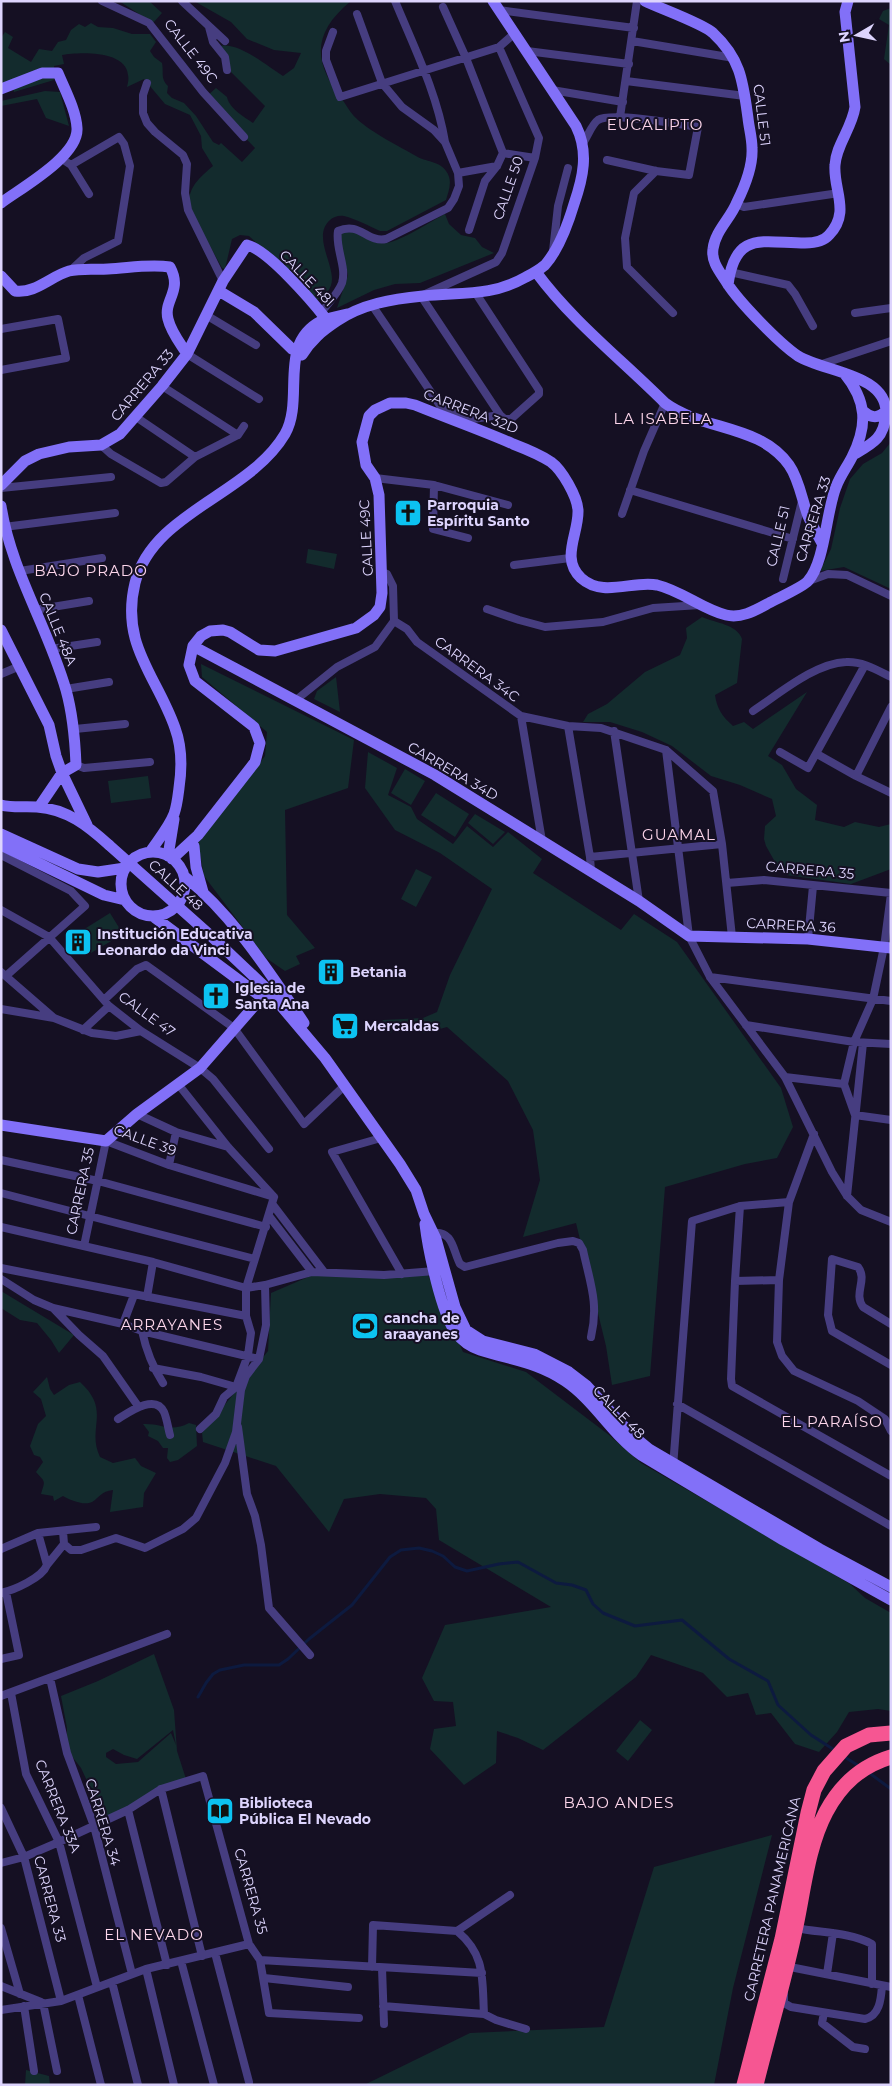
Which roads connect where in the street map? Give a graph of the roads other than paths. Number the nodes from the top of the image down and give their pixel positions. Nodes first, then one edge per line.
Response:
1 (102, 1) edge
2 (182, 1) edge
3 (395, 1) edge
4 (637, 1) edge
5 (645, 1) edge
6 (848, 1) edge
7 (496, 6) edge
8 (443, 7) dead end
9 (357, 14) dead end
10 (209, 26) junction
11 (634, 28) junction
12 (333, 32) dead end
13 (515, 33) junction
14 (225, 41) dead end
15 (632, 41) junction
16 (498, 47) junction
17 (527, 51) junction
18 (466, 58) junction
19 (734, 58) junction
20 (629, 64) junction
21 (228, 70) dead end
22 (424, 71) junction
23 (626, 81) junction
24 (147, 83) dead end
25 (382, 83) junction
26 (1, 89) edge
27 (552, 90) junction
28 (745, 96) junction
29 (623, 102) junction
30 (620, 117) junction
31 (244, 137) dead end
32 (445, 142) junction
33 (583, 142) junction
34 (504, 153) junction
35 (534, 158) junction
36 (607, 160) dead end
37 (67, 162) junction
38 (497, 166) junction
39 (568, 168) dead end
40 (656, 171) junction
41 (458, 173) junction
42 (89, 194) dead end
43 (840, 199) junction
44 (1, 203) edge
45 (737, 204) junction
46 (469, 230) dead end
47 (256, 247) joint
48 (553, 253) junction
49 (70, 271) junction
50 (536, 272) junction
51 (730, 272) junction
52 (1, 276) edge
53 (728, 285) junction
54 (221, 286) junction
55 (475, 292) junction
56 (421, 296) junction
57 (372, 305) junction
58 (891, 308) edge
59 (673, 313) dead end
60 (347, 314) junction
61 (855, 314) dead end
62 (206, 315) junction
63 (323, 316) junction
64 (813, 326) dead end
65 (1, 329) edge
66 (322, 332) junction
67 (891, 341) edge
68 (256, 345) dead end
69 (187, 354) junction
70 (298, 357) junction
71 (819, 365) junction
72 (1, 370) edge
73 (844, 373) junction
74 (162, 386) junction
75 (881, 395) junction
76 (259, 399) dead end
77 (665, 403) junction
78 (862, 407) junction
79 (375, 410) joint
80 (886, 411) junction
81 (500, 415) junction
82 (136, 417) junction
83 (244, 426) dead end
84 (238, 435) junction
85 (101, 446) junction
86 (852, 456) junction
87 (195, 457) junction
88 (111, 477) dead end
89 (375, 478) junction
90 (434, 485) junction
91 (1, 487) edge
92 (630, 490) junction
93 (803, 499) junction
94 (1, 506) edge
95 (508, 506) dead end
96 (115, 514) dead end
97 (622, 514) dead end
98 (4, 527) junction
99 (468, 538) dead end
100 (793, 539) junction
101 (822, 543) junction
102 (102, 558) dead end
103 (570, 558) junction
104 (514, 565) dead end
105 (20, 571) junction
106 (382, 572) junction
107 (783, 579) dead end
108 (808, 581) junction
109 (891, 596) edge
110 (89, 601) dead end
111 (702, 604) junction
112 (487, 609) dead end
113 (34, 610) junction
114 (394, 620) junction
115 (1, 630) edge
116 (97, 642) dead end
117 (193, 646) junction
118 (51, 649) junction
119 (865, 665) junction
120 (20, 666) junction
121 (1, 674) edge
122 (891, 677) edge
123 (110, 682) dead end
124 (66, 689) junction
125 (296, 700) junction
126 (891, 707) edge
127 (753, 710) dead end
128 (521, 716) junction
129 (125, 724) dead end
130 (568, 726) junction
131 (75, 729) junction
132 (614, 731) junction
133 (666, 750) junction
134 (780, 752) dead end
135 (817, 754) junction
136 (150, 762) dead end
137 (76, 765) junction
138 (62, 772) junction
139 (856, 776) junction
140 (891, 793) edge
141 (1, 805) edge
142 (39, 807) junction
143 (174, 814) junction
144 (87, 825) junction
145 (1, 834) edge
146 (196, 840) junction
147 (542, 841) junction
148 (722, 844) junction
149 (1, 845) edge
150 (680, 847) junction
151 (150, 852) junction
152 (633, 852) junction
153 (1, 855) edge
154 (590, 857) junction
155 (170, 858) junction
156 (125, 868) junction
157 (590, 871) junction
158 (183, 873) junction
159 (727, 883) junction
160 (812, 886) junction
161 (203, 892) junction
162 (891, 894) edge
163 (125, 900) junction
164 (639, 901) junction
165 (1, 910) edge
166 (154, 917) junction
167 (49, 936) junction
168 (689, 936) junction
169 (732, 937) junction
170 (808, 939) junction
171 (888, 948) edge
172 (4, 973) edge
173 (710, 977) junction
174 (270, 993) junction
175 (873, 999) junction
176 (891, 1000) edge
177 (106, 1003) junction
178 (1, 1009) edge
179 (54, 1018) junction
180 (746, 1025) junction
181 (234, 1028) junction
182 (83, 1030) junction
183 (141, 1031) junction
184 (854, 1042) junction
185 (863, 1042) junction
186 (891, 1044) edge
187 (200, 1068) junction
188 (785, 1077) junction
189 (178, 1084) junction
190 (844, 1084) junction
191 (341, 1090) junction
192 (137, 1114) junction
193 (855, 1115) junction
194 (366, 1118) junction
195 (891, 1120) edge
196 (2, 1127) edge
197 (176, 1132) junction
198 (814, 1134) junction
199 (381, 1138) junction
200 (106, 1141) junction
201 (228, 1147) junction
202 (269, 1149) dead end
203 (1, 1160) edge
204 (169, 1165) junction
205 (98, 1181) junction
206 (1, 1193) edge
207 (847, 1196) junction
208 (274, 1201) junction
209 (789, 1202) junction
210 (740, 1206) junction
211 (424, 1214) junction
212 (269, 1216) junction
213 (90, 1217) junction
214 (891, 1222) edge
215 (1, 1226) edge
216 (266, 1227) junction
217 (433, 1233) junction
218 (84, 1246) junction
219 (256, 1259) junction
220 (154, 1262) junction
221 (1, 1268) edge
222 (435, 1271) junction
223 (312, 1272) junction
224 (324, 1272) junction
225 (402, 1274) junction
226 (1, 1279) edge
227 (779, 1280) junction
228 (735, 1281) junction
229 (265, 1285) junction
230 (246, 1288) junction
231 (134, 1295) junction
232 (146, 1297) junction
233 (53, 1308) junction
234 (246, 1316) junction
235 (124, 1324) junction
236 (891, 1324) edge
237 (142, 1331) junction
238 (590, 1337) dead end
239 (248, 1355) junction
240 (259, 1359) junction
241 (891, 1365) edge
242 (153, 1368) junction
243 (246, 1376) junction
244 (163, 1383) dead end
245 (236, 1387) junction
246 (677, 1404) junction
247 (138, 1406) junction
248 (118, 1419) dead end
249 (238, 1423) junction
250 (200, 1429) dead end
251 (891, 1431) edge
252 (170, 1435) dead end
253 (673, 1469) junction
254 (891, 1476) edge
255 (891, 1526) edge
256 (96, 1527) dead end
257 (63, 1531) junction
258 (38, 1533) junction
259 (64, 1544) junction
260 (1, 1549) edge
261 (47, 1565) junction
262 (891, 1588) edge
263 (4, 1592) edge
264 (891, 1600) edge
265 (167, 1634) dead end
266 (310, 1655) dead end
267 (1, 1659) edge
268 (50, 1678) junction
269 (11, 1693) junction
270 (1, 1696) edge
271 (891, 1732) edge
272 (891, 1756) edge
273 (161, 1789) junction
274 (1, 1808) edge
275 (128, 1810) junction
276 (94, 1826) junction
277 (59, 1842) junction
278 (24, 1858) junction
279 (1, 1863) edge
280 (510, 1895) dead end
281 (1, 1928) edge
282 (798, 1928) junction
283 (457, 1931) junction
284 (833, 1933) junction
285 (249, 1944) junction
286 (215, 1953) junction
287 (202, 1956) junction
288 (260, 1960) junction
289 (181, 1961) junction
290 (167, 1964) junction
291 (372, 1967) junction
292 (790, 1967) junction
293 (382, 1968) junction
294 (146, 1969) junction
295 (482, 1973) junction
296 (132, 1974) junction
297 (827, 1974) junction
298 (264, 1978) junction
299 (112, 1982) junction
300 (872, 1984) junction
301 (1, 1986) edge
302 (882, 1986) junction
303 (348, 1987) dead end
304 (891, 1987) edge
305 (98, 1988) junction
306 (20, 1994) junction
307 (78, 1995) junction
308 (62, 2001) junction
309 (43, 2003) junction
310 (24, 2006) junction
311 (383, 2006) junction
312 (1, 2010) edge
313 (484, 2014) junction
314 (824, 2014) junction
315 (359, 2018) dead end
316 (384, 2024) dead end
317 (526, 2029) dead end
318 (865, 2049) dead end
319 (34, 2071) dead end
320 (57, 2071) dead end
321 (249, 2082) dead end
322 (749, 2082) edge
323 (101, 2085) edge
324 (138, 2085) edge
325 (174, 2085) edge
326 (214, 2085) edge

1 - 31 street, CALLE 49C
2 - 10 street
3 - 22 street
4 - 11 street
5 - 19 street, CALLE 51
6 - 43 street
7 - 11 street
7 - 13 street
8 - 18 street
9 - 25 street
10 - 14 street
10 - 21 street
11 - 15 street
12 - 25 street
13 - 16 street
13 - 17 street
15 - 19 street
15 - 20 street
16 - 18 street
16 - 35 street, CALLE 50
17 - 20 street
17 - 27 street
18 - 22 street
18 - 34 street
19 - 28 street, CALLE 51
20 - 23 street
22 - 25 street
22 - 32 street
23 - 28 street
23 - 29 street
24 - 54 street
25 - 32 street
26 - 37 street
27 - 29 street
27 - 33 street
28 - 45 street, CALLE 51
29 - 30 street
30 - 33 street
30 - 40 street
32 - 41 street
33 - 48 street
34 - 35 street
34 - 38 street
35 - 56 street, CALLE 50
36 - 40 street
37 - 42 street
37 - 44 street
37 - 49 street
38 - 41 street
38 - 46 street
39 - 48 street
40 - 59 street
41 - 63 street
43 - 45 street
43 - 51 street
45 - 53 street, CALLE 51
47 - 54 street, CARRERA 33
47 - 63 street, CALLE 48I
48 - 50 street
49 - 52 street
49 - 69 street
50 - 55 street
50 - 77 street
51 - 53 street
51 - 64 street
53 - 71 street
54 - 62 street, CARRERA 33
54 - 70 street
55 - 56 street
55 - 81 street
56 - 57 street
56 - 81 street
57 - 60 street
57 - 81 street
58 - 61 street
60 - 63 street
60 - 66 street
62 - 68 street
62 - 69 street, CARRERA 33
63 - 66 street, CALLE 48I
63 - 70 street
65 - 72 street
66 - 70 street
67 - 71 street
69 - 74 street, CARRERA 33
69 - 76 street
70 - 143 street
71 - 73 street
73 - 75 street
73 - 78 street
74 - 82 street, CARRERA 33
74 - 84 street
75 - 78 street
75 - 80 street
77 - 92 street
77 - 93 street
78 - 80 street
78 - 86 street, CARRERA 33
79 - 89 street, CALLE 49C
79 - 103 street, CARRERA 32D
80 - 86 street, CARRERA 33
82 - 85 street, CARRERA 33
82 - 87 street
83 - 84 street
84 - 87 street
85 - 87 street
85 - 91 street
86 - 101 street, CARRERA 33
88 - 91 street
89 - 90 street
89 - 106 street, CALLE 49C
90 - 95 street
90 - 99 street
92 - 97 street
92 - 100 street
93 - 100 street, CALLE 51
93 - 101 street
94 - 98 street, CALLE 48A
96 - 98 street
98 - 105 street, CALLE 48A
100 - 107 street, CALLE 51
101 - 108 street, CARRERA 33
102 - 105 street
103 - 104 street
103 - 111 street, CARRERA 33
105 - 113 street, CALLE 48A
106 - 114 street
106 - 117 street, CALLE 49C
108 - 109 street
108 - 111 street, CARRERA 33
110 - 113 street
111 - 112 street
113 - 118 street, CALLE 48A
114 - 125 street
114 - 128 street, CARRERA 34C
115 - 120 street
116 - 118 street
117 - 125 street, CARRERA 34D
117 - 146 street
118 - 124 street, CALLE 48A
119 - 122 street
119 - 127 street
119 - 135 street
120 - 121 street
120 - 138 street
123 - 124 street
124 - 131 street, CALLE 48A
125 - 147 street, CARRERA 34D
126 - 139 street
128 - 130 street, CARRERA 34C
128 - 147 street
129 - 131 street
130 - 132 street, CARRERA 34C
130 - 154 street
131 - 137 street, CALLE 48A
132 - 133 street, CARRERA 34C
132 - 152 street
133 - 148 street, CARRERA 34C
133 - 150 street
134 - 135 street
135 - 139 street
136 - 137 street
137 - 138 street
138 - 142 street
138 - 144 street
139 - 140 street
141 - 142 street
142 - 144 street
143 - 151 street
143 - 155 street
144 - 174 street, CALLE 48, bridge
145 - 156 street
146 - 155 street
146 - 158 street
146 - 161 street
147 - 157 street, CARRERA 34D
148 - 150 street
148 - 159 street
149 - 163 street
150 - 152 street
150 - 168 street
151 - 155 street
151 - 156 street
152 - 154 street
152 - 164 street
153 - 167 street
154 - 157 street
155 - 158 street
156 - 163 street
157 - 164 street, CARRERA 34D
158 - 161 street, CALLE 48
158 - 166 street
159 - 160 street, CARRERA 35
159 - 169 street
160 - 162 street, CARRERA 35
160 - 170 street
161 - 174 street, CALLE 48
162 - 171 street
163 - 166 street
164 - 168 street, CARRERA 34D
165 - 167 street, CALLE 47
166 - 174 street, CALLE 48
167 - 172 street
167 - 177 street, CALLE 47
168 - 169 street, CARRERA 36
168 - 173 street
169 - 170 street, CARRERA 36
170 - 171 street, CARRERA 36
171 - 175 street
172 - 179 street
173 - 175 street
173 - 180 street
174 - 181 street
174 - 191 street, CALLE 48
174 - 194 street, CALLE 48
175 - 176 street
175 - 184 street
177 - 181 street
177 - 182 street
177 - 183 street, CALLE 47
178 - 179 street
179 - 182 street
180 - 184 street
180 - 188 street
181 - 187 street
181 - 191 street
182 - 183 street
183 - 187 street, CALLE 47
184 - 185 street
184 - 190 street
185 - 186 street
185 - 193 street
187 - 189 street
187 - 202 street, CALLE 47
188 - 190 street
188 - 198 street
189 - 192 street
189 - 201 street
190 - 193 street
191 - 194 street, CALLE 48
192 - 197 street
192 - 200 street
193 - 195 street
193 - 207 street
194 - 199 street, CALLE 48
196 - 200 street, CALLE 39
197 - 201 street
197 - 204 street
198 - 207 street
198 - 209 street
199 - 211 street, CALLE 48
199 - 225 street
200 - 204 street, CALLE 39
200 - 205 street, CARRERA 35
201 - 208 street
203 - 205 street
204 - 208 street, CALLE 39
205 - 213 street, CARRERA 35
205 - 216 street
206 - 213 street
207 - 214 street
208 - 212 street
208 - 224 street
209 - 210 street
209 - 227 street
210 - 228 street
210 - 246 street
211 - 217 street, CALLE 48
211 - 222 street, CALLE 48
212 - 216 street
212 - 223 street
213 - 218 street, CARRERA 35
213 - 219 street
215 - 218 street
216 - 219 street
217 - 238 street
217 - 253 street, CALLE 48
218 - 220 street
219 - 230 street
220 - 230 street
220 - 232 street
221 - 231 street
222 - 225 street
222 - 253 street, CALLE 48
223 - 224 street
223 - 229 street
224 - 225 street
226 - 233 street
227 - 228 street
227 - 251 street
228 - 254 street
229 - 230 street
229 - 240 street
230 - 234 street
231 - 232 street
231 - 235 street
232 - 234 street
233 - 235 street
233 - 247 street
234 - 239 street
235 - 237 street
236 - 241 street
237 - 239 street
237 - 242 street
239 - 240 street
239 - 245 street
240 - 243 street
242 - 244 street
242 - 245 street
243 - 245 street
243 - 249 street
245 - 250 street
246 - 253 street
246 - 255 street
247 - 248 street
247 - 252 street
249 - 259 street
249 - 266 street
253 - 262 street, CALLE 48
253 - 264 street, CALLE 48
256 - 257 street
257 - 258 street
257 - 259 street
258 - 260 street
258 - 261 street
259 - 261 street
261 - 263 street
263 - 267 street
265 - 268 street
268 - 269 street
268 - 276 street, CARRERA 34
269 - 270 street
269 - 277 street, CARRERA 33A
271 - 322 highway, CARRETERA PANAMERICANA
272 - 282 highway, CARRETERA PANAMERICANA
273 - 275 street
273 - 285 street, CARRERA 35
273 - 287 street
274 - 278 street, CARRERA 33
275 - 276 street
275 - 290 street
276 - 277 street
276 - 296 street, CARRERA 34
277 - 278 street
277 - 305 street, CARRERA 33A
278 - 279 street
278 - 308 street, CARRERA 33
280 - 283 street
281 - 306 street
282 - 284 street
282 - 292 street
282 - 322 highway, CARRETERA PANAMERICANA
283 - 291 street
283 - 295 street
284 - 297 street
284 - 300 street
285 - 286 street
285 - 288 street, CARRERA 35
286 - 287 street
286 - 321 street
287 - 289 street
288 - 291 street
288 - 298 street, CARRERA 35
289 - 290 street
289 - 326 street
290 - 294 street
291 - 293 street
292 - 297 street
292 - 314 street
293 - 295 street
293 - 311 street
294 - 296 street
294 - 325 street
295 - 313 street
296 - 299 street
297 - 300 street
298 - 303 street
298 - 315 street, CARRERA 35
299 - 305 street
299 - 324 street
300 - 302 street
301 - 306 street
302 - 304 street
302 - 314 street
305 - 307 street
306 - 309 street
307 - 308 street
307 - 323 street
308 - 309 street
309 - 310 street
309 - 320 street
310 - 312 street
310 - 319 street
311 - 313 street
311 - 316 street
313 - 317 street
314 - 318 street

